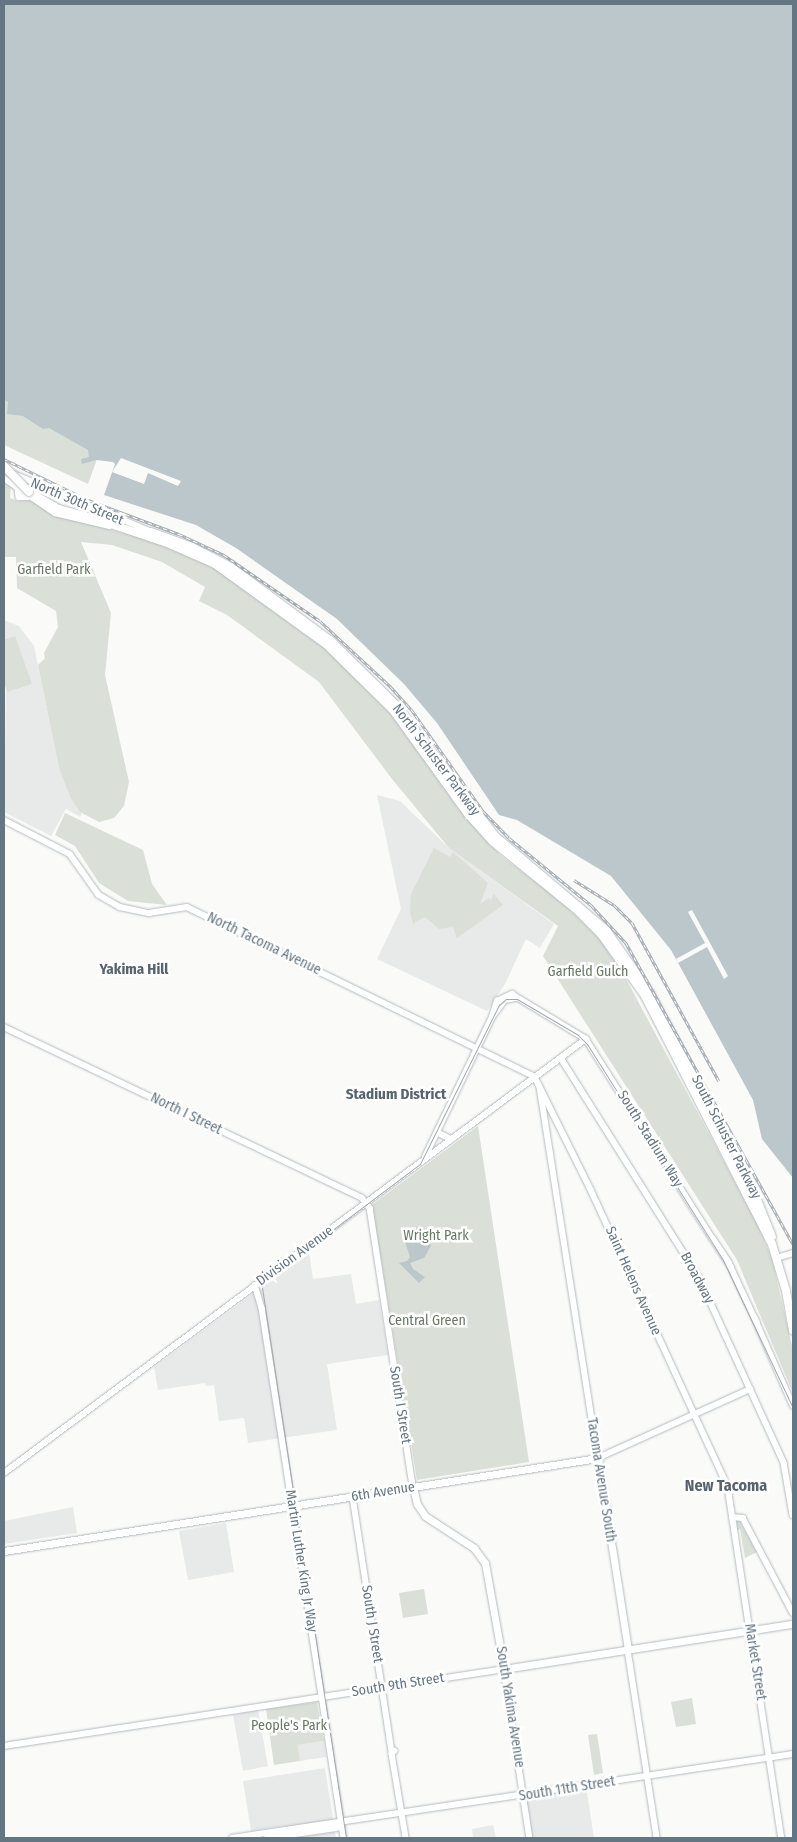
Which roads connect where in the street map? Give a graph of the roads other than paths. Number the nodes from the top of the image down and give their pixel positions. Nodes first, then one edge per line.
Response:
1 (4, 467) edge
2 (4, 478) edge
3 (17, 489) junction
4 (54, 493) junction
5 (29, 494) junction
6 (99, 520) junction
7 (135, 532) junction
8 (152, 532) junction
9 (4, 820) edge
10 (4, 1027) edge
11 (669, 1035) junction
12 (586, 1039) junction
13 (478, 1046) junction
14 (561, 1058) junction
15 (535, 1077) junction
16 (539, 1084) junction
17 (550, 1103) junction
18 (546, 1121) junction
19 (438, 1132) junction
20 (451, 1139) junction
21 (424, 1158) junction
22 (366, 1203) junction
23 (793, 1253) edge
24 (781, 1257) junction
25 (255, 1285) junction
26 (793, 1330) edge
27 (750, 1389) junction
28 (793, 1405) edge
29 (694, 1415) junction
30 (598, 1458) junction
31 (4, 1473) edge
32 (413, 1487) junction
33 (728, 1487) joint
34 (353, 1497) junction
35 (292, 1506) junction
36 (793, 1515) edge
37 (732, 1517) junction
38 (4, 1551) edge
39 (490, 1576) joint
40 (793, 1613) edge
41 (793, 1624) edge
42 (750, 1631) junction
43 (628, 1650) junction
44 (504, 1669) junction
45 (382, 1687) junction
46 (322, 1696) junction
47 (4, 1746) edge
48 (793, 1754) edge
49 (770, 1758) junction
50 (648, 1777) junction
51 (524, 1796) junction
52 (402, 1814) junction
53 (341, 1824) junction
54 (232, 1838) edge
55 (267, 1838) edge
56 (344, 1838) edge
57 (406, 1838) edge
58 (530, 1838) edge
59 (657, 1838) edge
60 (782, 1838) edge

1 - 4 main road, North 30th Street
1 - 5 highway, North Schuster Parkway, bridge
2 - 3 main road
3 - 4 main road
3 - 5 main road
4 - 8 main road, North 30th Street
5 - 6 highway, North Schuster Parkway
5 - 7 main road
6 - 7 highway, North Schuster Parkway
6 - 8 highway, North Schuster Parkway
7 - 11 highway, North Schuster Parkway
8 - 11 highway, North Schuster Parkway
9 - 13 main road, North Tacoma Avenue
10 - 22 main road, North I Street
11 - 24 highway, South Schuster Parkway
12 - 13 main road
12 - 14 main road, Division Avenue
12 - 28 main road, South Stadium Way
13 - 15 main road, North Tacoma Avenue
13 - 19 main road
14 - 15 main road, Division Avenue
14 - 27 main road, Broadway
15 - 16 main road, Saint Helens Avenue
15 - 20 main road, Division Avenue
16 - 17 main road, Saint Helens Avenue
16 - 18 main road, Tacoma Avenue South
17 - 18 main road, Tacoma Avenue South
17 - 29 main road, Saint Helens Avenue
18 - 30 main road, Tacoma Avenue South
19 - 20 main road
19 - 21 main road
20 - 21 main road, Division Avenue
21 - 22 main road, Division Avenue
22 - 25 main road, Division Avenue
22 - 32 main road, South I Street
23 - 24 main road
24 - 26 highway, South Schuster Parkway
25 - 31 main road, Division Avenue
25 - 35 main road, Martin Luther King Jr Way
27 - 29 main road, 6th Avenue
27 - 36 main road, Broadway
29 - 30 main road, 6th Avenue
29 - 33 main road, Saint Helens Avenue
30 - 32 main road, 6th Avenue
30 - 43 main road, Tacoma Avenue South
32 - 34 main road, 6th Avenue
32 - 39 main road, South I Street
33 - 37 main road, Market Street
34 - 35 main road, 6th Avenue
34 - 45 main road, South J Street
35 - 38 main road, 6th Avenue
35 - 46 main road, Martin Luther King Jr Way
37 - 40 main road
37 - 42 main road, Market Street
39 - 44 main road, South Yakima Avenue
41 - 42 main road, South 9th Street
42 - 43 main road, South 9th Street
42 - 49 main road, Market Street
43 - 44 main road, South 9th Street
43 - 50 main road, Tacoma Avenue South
44 - 45 main road, South 9th Street
44 - 51 main road, South Yakima Avenue
45 - 46 main road, South 9th Street
45 - 52 main road, South J Street
46 - 47 main road, South 9th Street
46 - 53 main road, Martin Luther King Jr Way
48 - 49 main road, South 11th Street
49 - 50 main road, South 11th Street
49 - 60 main road, Market Street
50 - 51 main road, South 11th Street
50 - 59 main road, Tacoma Avenue South
51 - 52 main road, South 11th Street
51 - 58 main road, South Yakima Avenue
52 - 53 main road, South 11th Street
52 - 57 main road, South J Street
53 - 54 main road, South 11th Street
53 - 55 main road, South 11th Street
53 - 56 main road, Martin Luther King Jr Way

